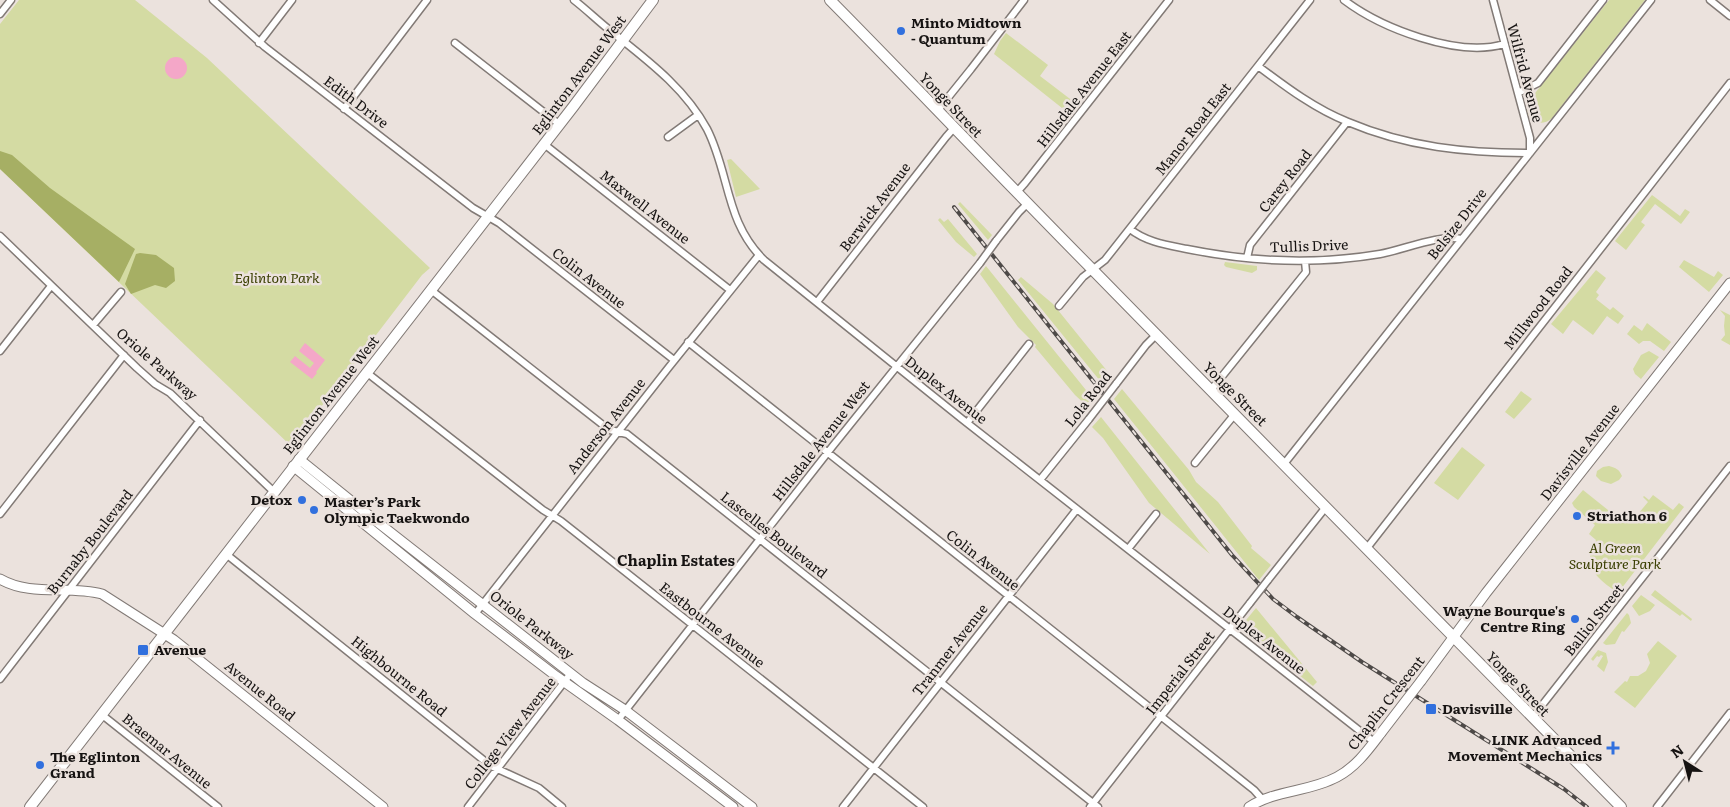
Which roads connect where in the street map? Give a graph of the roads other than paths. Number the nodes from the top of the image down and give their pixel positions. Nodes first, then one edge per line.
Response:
1 (11, 0) edge
2 (214, 0) edge
3 (292, 0) edge
4 (427, 0) edge
5 (574, 0) edge
6 (653, 0) edge
7 (830, 0) edge
8 (1024, 0) edge
9 (1169, 0) edge
10 (1310, 0) edge
11 (1344, 0) edge
12 (1493, 0) edge
13 (1603, 0) edge
14 (1651, 0) edge
15 (1710, 0) edge
16 (1729, 13) edge
17 (0, 14) edge
18 (622, 40) junction
19 (259, 42) junction
20 (454, 43) dead end
21 (1504, 44) junction
22 (1258, 66) junction
23 (1730, 83) edge
24 (1518, 93) junction
25 (344, 109) junction
26 (938, 110) junction
27 (698, 115) junction
28 (1347, 122) junction
29 (559, 124) junction
30 (954, 128) junction
31 (668, 137) dead end
32 (544, 144) junction
33 (1530, 153) junction
34 (1017, 192) junction
35 (1028, 204) junction
36 (488, 216) junction
37 (1130, 229) junction
38 (0, 236) edge
39 (1461, 239) junction
40 (759, 255) junction
41 (1247, 258) junction
42 (1305, 261) junction
43 (1093, 270) junction
44 (1730, 283) edge
45 (51, 286) junction
46 (431, 290) junction
47 (730, 290) junction
48 (120, 292) dead end
49 (818, 302) junction
50 (1059, 306) dead end
51 (92, 325) junction
52 (1157, 334) junction
53 (688, 342) junction
54 (1029, 344) dead end
55 (0, 351) edge
56 (124, 355) junction
57 (674, 360) junction
58 (897, 366) junction
59 (366, 372) junction
60 (1211, 390) junction
61 (1235, 414) junction
62 (200, 420) junction
63 (967, 423) junction
64 (618, 432) junction
65 (827, 452) junction
66 (296, 462) junction
67 (1195, 463) dead end
68 (1284, 464) junction
69 (1730, 466) edge
70 (321, 476) junction
71 (1040, 480) junction
72 (315, 484) junction
73 (274, 492) junction
74 (1326, 507) junction
75 (1077, 509) junction
76 (0, 514) edge
77 (1156, 514) dead end
78 (552, 516) junction
79 (759, 540) junction
80 (1367, 548) junction
81 (1128, 549) junction
82 (226, 554) junction
83 (0, 579) edge
84 (69, 590) junction
85 (1009, 596) junction
86 (483, 604) junction
87 (475, 614) junction
88 (692, 625) junction
89 (1230, 629) junction
90 (164, 633) junction
91 (1454, 638) junction
92 (571, 673) junction
93 (0, 680) edge
94 (564, 682) junction
95 (940, 682) junction
96 (625, 710) junction
97 (1730, 713) edge
98 (101, 714) junction
99 (1161, 716) junction
100 (1532, 718) junction
101 (618, 720) junction
102 (1374, 742) junction
103 (873, 768) junction
104 (498, 769) junction
105 (1262, 799) junction
106 (1094, 806) edge
107 (30, 807) edge
108 (218, 807) edge
109 (383, 807) edge
110 (468, 807) edge
111 (562, 807) edge
112 (733, 807) edge
113 (752, 807) edge
114 (842, 807) edge
115 (923, 807) edge
116 (1248, 807) edge
117 (1621, 807) edge
118 (1657, 807) edge

1 - 17 street
2 - 19 street, Edith Drive
3 - 19 street
4 - 25 street
5 - 18 street, Duplex Avenue
6 - 18 main road, Eglinton Avenue West
7 - 26 main road, Yonge Street
8 - 26 street
9 - 34 street, Hillsdale Avenue East
10 - 22 street, Manor Road East
11 - 21 street
12 - 21 street, Wilfrid Avenue
13 - 24 street
14 - 33 street, Belsize Drive
15 - 16 street
18 - 27 street, Duplex Avenue
18 - 29 main road, Eglinton Avenue West
19 - 25 street, Edith Drive
20 - 29 street
21 - 24 street, Wilfrid Avenue
22 - 28 street
22 - 37 street, Manor Road East
23 - 80 street, Millwood Road
24 - 33 street, Wilfrid Avenue
25 - 36 street, Edith Drive
26 - 30 main road, Yonge Street
27 - 31 street
27 - 40 street, Duplex Avenue
28 - 33 street
28 - 41 street, Carey Road
29 - 32 main road, Eglinton Avenue West
30 - 34 main road, Yonge Street
30 - 49 street, Berwick Avenue
32 - 36 main road, Eglinton Avenue West
32 - 47 street, Maxwell Avenue
33 - 39 street, Belsize Drive
34 - 35 main road, Yonge Street
35 - 43 main road, Yonge Street
35 - 58 street, Hillsdale Avenue West, bridge
36 - 46 main road, Eglinton Avenue West
36 - 57 street, Colin Avenue
37 - 41 street, Tullis Drive
37 - 43 street, Manor Road East
38 - 45 street, Oriole Parkway
39 - 42 street, Tullis Drive
39 - 68 street, Belsize Drive
40 - 47 street, Anderson Avenue
40 - 49 street, Duplex Avenue
41 - 42 street, Tullis Drive
42 - 60 street
43 - 50 street, Manor Road East
43 - 52 main road, Yonge Street
44 - 91 street, Davisville Avenue
45 - 51 street, Oriole Parkway
45 - 55 street
46 - 59 main road, Eglinton Avenue West
46 - 64 street, Lascelles Boulevard
47 - 53 street, Anderson Avenue
48 - 51 street
49 - 58 street, Duplex Avenue
51 - 56 street, Oriole Parkway
52 - 60 main road, Yonge Street
52 - 71 street, Lola Road, bridge
53 - 57 street, Anderson Avenue
53 - 65 street, Colin Avenue
54 - 63 street
56 - 62 street, Oriole Parkway
56 - 76 street
57 - 64 street, Anderson Avenue
58 - 63 street, Duplex Avenue
58 - 65 street, Hillsdale Avenue West
59 - 66 main road, Eglinton Avenue West
59 - 78 street, Eastbourne Avenue
60 - 61 main road, Yonge Street
61 - 67 street
61 - 68 main road, Yonge Street
62 - 73 street, Oriole Parkway
62 - 84 street, Burnaby Boulevard
63 - 71 street, Duplex Avenue
64 - 78 street, Anderson Avenue
64 - 79 street, Lascelles Boulevard
65 - 79 street, Hillsdale Avenue West
65 - 85 street, Colin Avenue
66 - 70 street, Oriole Parkway
66 - 72 street, Oriole Parkway
66 - 73 main road, Eglinton Avenue West
68 - 74 main road, Yonge Street
69 - 100 street, Balliol Street
70 - 72 street
70 - 86 street, Oriole Parkway
71 - 75 street, Duplex Avenue
72 - 87 street, Oriole Parkway
73 - 82 main road, Eglinton Avenue West
74 - 80 main road, Yonge Street
74 - 89 street, Imperial Street, bridge
75 - 81 street, Duplex Avenue
75 - 85 street, Tranmer Avenue
77 - 81 street
78 - 86 street, Anderson Avenue
78 - 88 street, Eastbourne Avenue
79 - 88 street, Hillsdale Avenue West
79 - 95 street, Lascelles Boulevard
80 - 91 main road, Yonge Street
81 - 89 street, Duplex Avenue
82 - 90 main road, Eglinton Avenue West
82 - 104 street, Highbourne Road
83 - 84 street, Avenue Road
84 - 90 street, Avenue Road
84 - 93 street, Burnaby Boulevard
85 - 95 street, Tranmer Avenue
85 - 99 street, Colin Avenue
86 - 87 street, Anderson Avenue
86 - 92 street, Oriole Parkway
87 - 94 street, Oriole Parkway
88 - 96 street, Hillsdale Avenue West
88 - 103 street, Eastbourne Avenue
89 - 99 street, Imperial Street
89 - 102 street, Duplex Avenue
90 - 98 main road, Eglinton Avenue West
90 - 109 street, Avenue Road
91 - 100 main road, Yonge Street
91 - 102 street, Chaplin Crescent, bridge
92 - 94 street, College View Avenue
92 - 96 street, Oriole Parkway
94 - 101 street, Oriole Parkway
94 - 104 street, College View Avenue
95 - 103 street, Tranmer Avenue
95 - 106 street, Lascelles Boulevard
96 - 101 street, Hillsdale Avenue West
96 - 113 street, Oriole Parkway
97 - 118 street
98 - 107 main road, Eglinton Avenue West
98 - 108 street, Braemar Avenue
99 - 105 street, Colin Avenue
99 - 106 street, Imperial Street
100 - 117 main road, Yonge Street
101 - 112 street, Oriole Parkway
102 - 105 street, Chaplin Crescent
103 - 114 street, Tranmer Avenue
103 - 115 street, Eastbourne Avenue
104 - 110 street, College View Avenue
104 - 111 street, Highbourne Road
105 - 116 street, Chaplin Crescent

